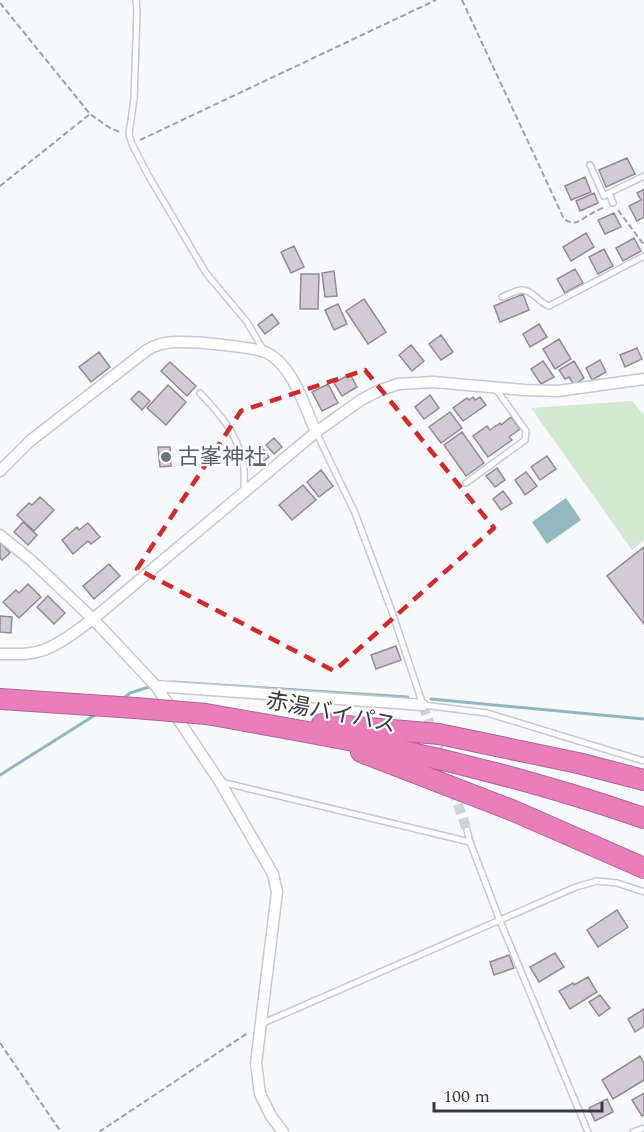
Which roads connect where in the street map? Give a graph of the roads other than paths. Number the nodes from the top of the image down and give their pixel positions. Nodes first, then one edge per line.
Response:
1 (136, 0) edge
2 (590, 165) dead end
3 (644, 176) edge
4 (609, 193) junction
5 (613, 203) road end
6 (644, 256) edge
7 (502, 297) dead end
8 (265, 352) junction
9 (644, 379) edge
10 (495, 388) junction
11 (200, 393) dead end
12 (316, 432) junction
13 (0, 471) edge
14 (466, 483) dead end
15 (244, 492) junction
16 (0, 535) edge
17 (93, 619) junction
18 (0, 654) edge
19 (156, 687) junction
20 (0, 699) edge
21 (423, 705) junction
22 (206, 714) junction
23 (309, 732) junction
24 (644, 761) edge
25 (644, 780) edge
26 (220, 782) junction
27 (644, 818) edge
28 (467, 830) tunnel mouth
29 (470, 842) junction
30 (644, 868) edge
31 (644, 892) edge
32 (500, 921) junction
33 (261, 1024) junction
34 (644, 1128) edge
35 (283, 1132) edge
36 (588, 1132) edge
37 (633, 1132) edge

1 - 8 lane
2 - 4 lane
3 - 4 lane
4 - 5 lane
6 - 7 lane
8 - 12 street
8 - 13 street
9 - 10 street
10 - 12 street
10 - 14 lane
11 - 15 lane
12 - 15 street
12 - 21 lane
15 - 17 street
16 - 17 street
17 - 18 street
17 - 19 street
19 - 21 street
19 - 26 street
20 - 22 highway, 赤湯バイパス, bridge
21 - 24 lane
22 - 23 highway, 赤湯バイパス
22 - 25 highway
23 - 27 highway, 赤湯バイパス
23 - 30 highway
26 - 29 lane
26 - 33 street
28 - 29 lane
29 - 32 lane
31 - 32 lane
32 - 33 lane
32 - 36 lane
33 - 35 street
34 - 37 lane

